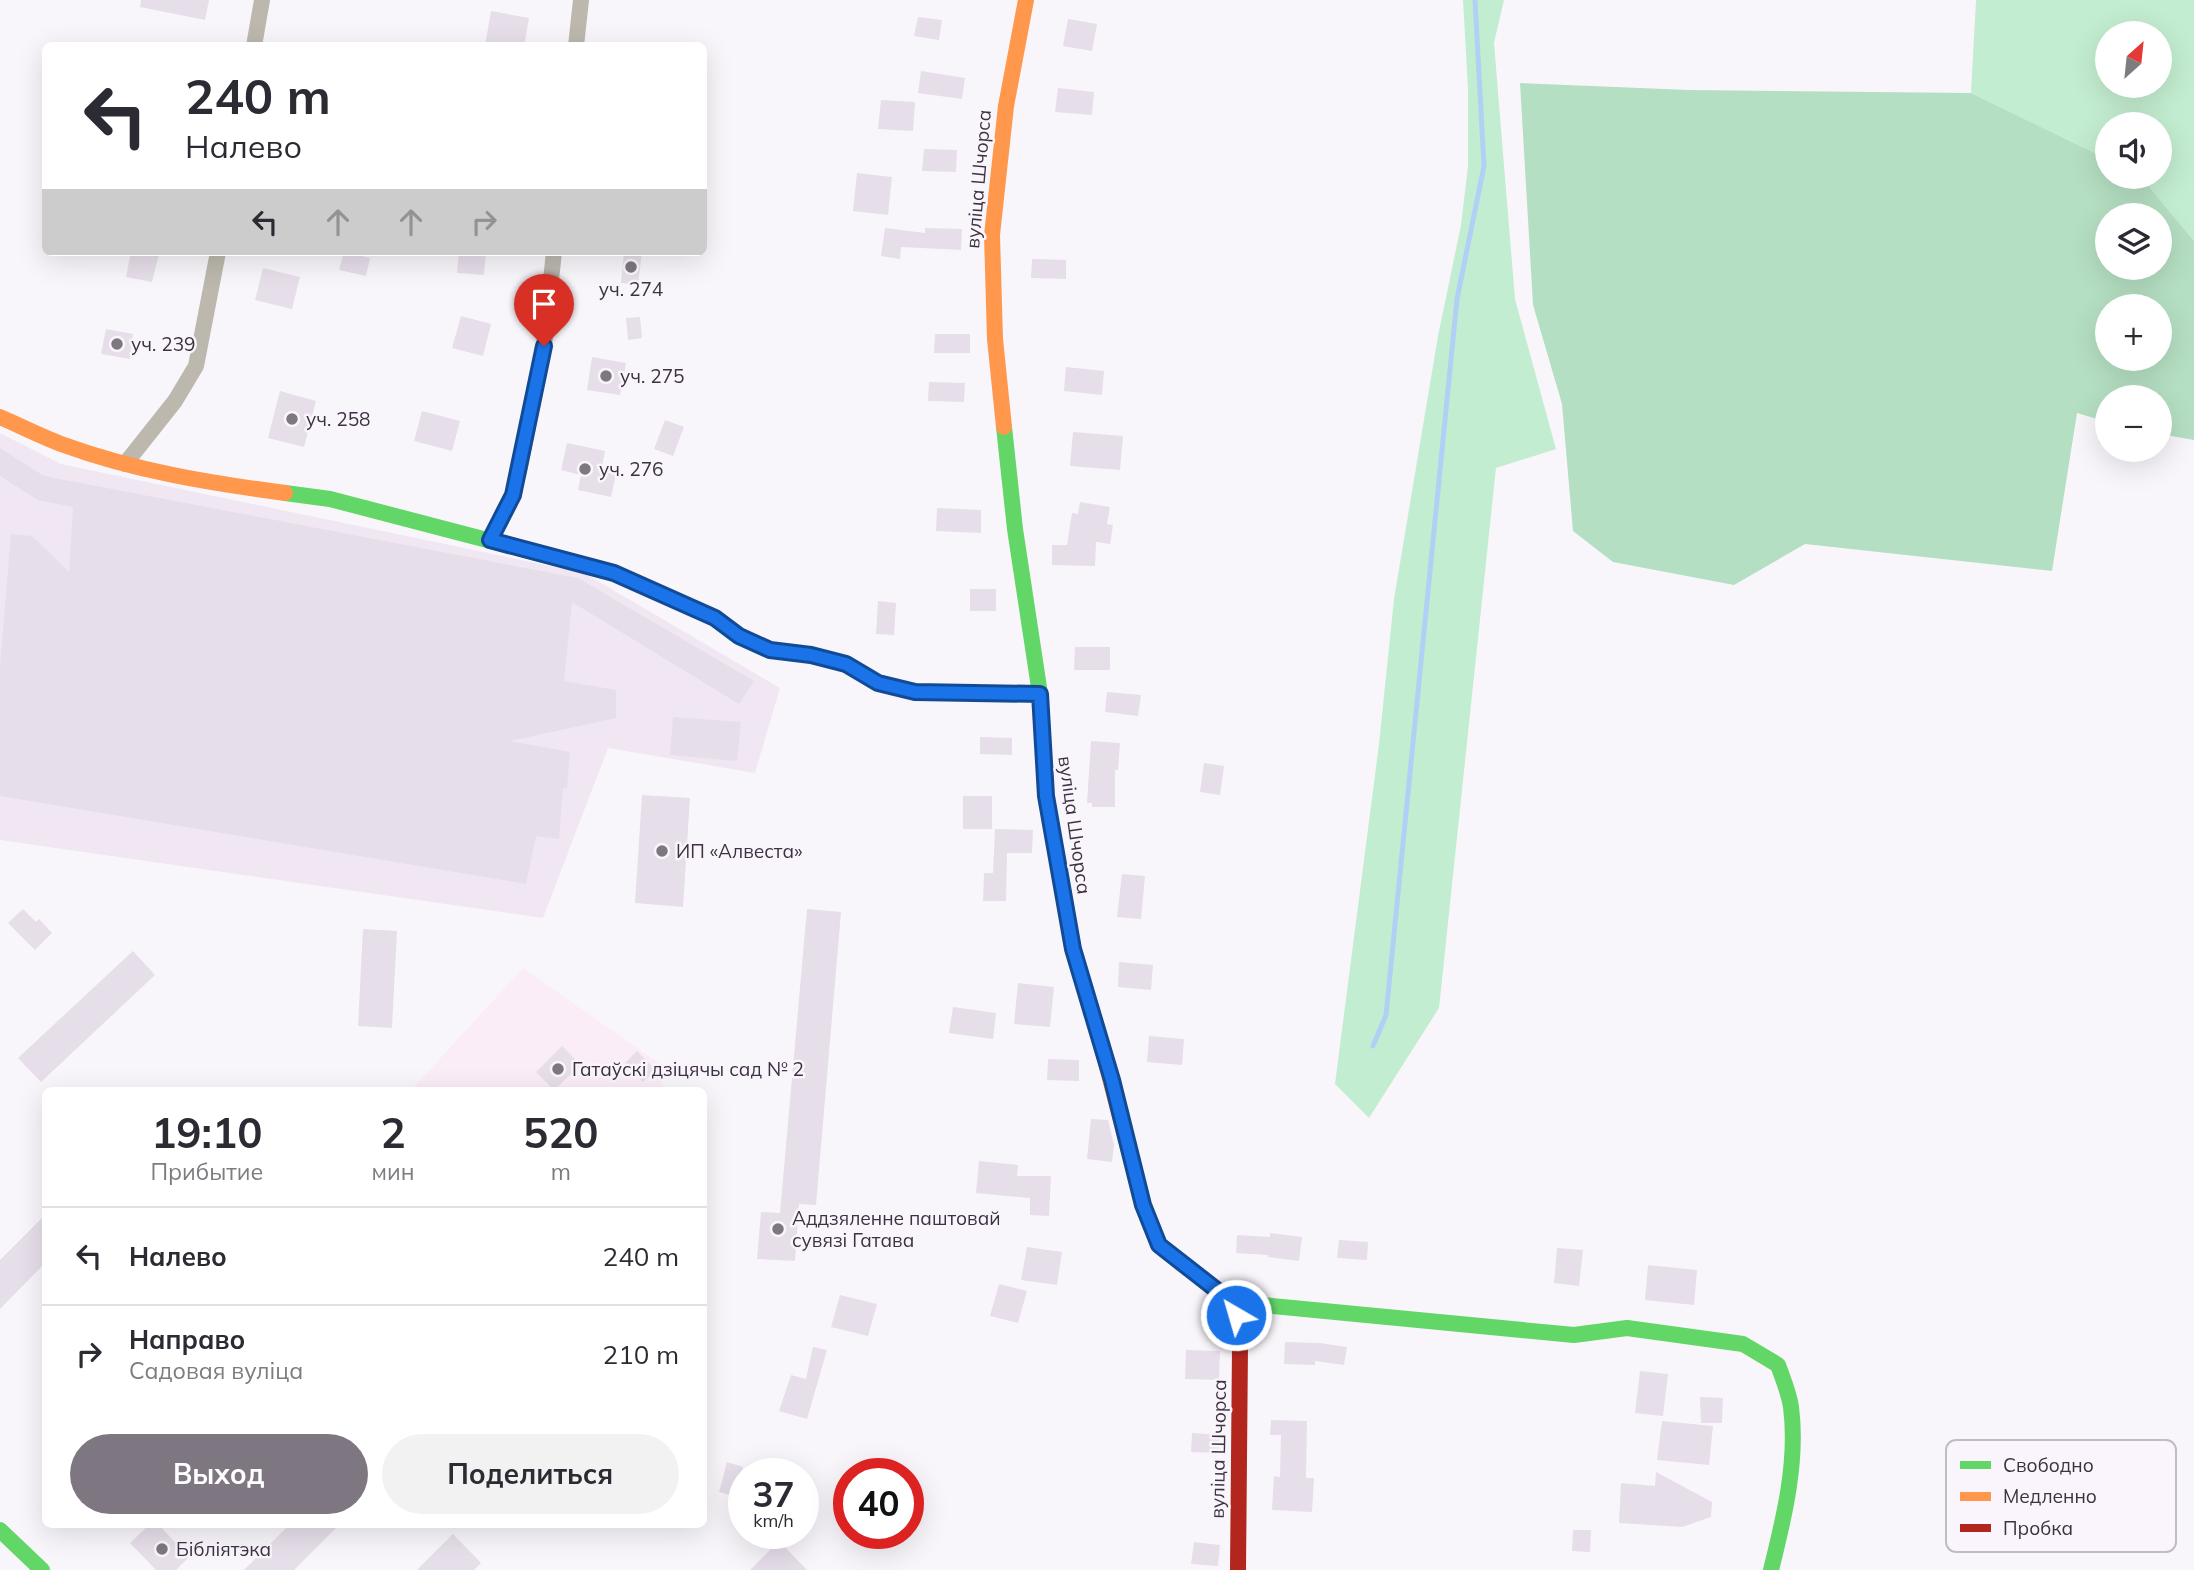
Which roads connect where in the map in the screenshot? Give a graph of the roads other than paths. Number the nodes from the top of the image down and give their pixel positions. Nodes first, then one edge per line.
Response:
1 (262, 0) edge
2 (582, 0) edge
3 (1026, 0) edge
4 (255, 42) edge
5 (577, 42) edge
6 (217, 256) edge
7 (554, 256) edge
8 (0, 417) edge
9 (125, 464) junction
10 (490, 540) junction
11 (1040, 694) junction
12 (1232, 1302) junction
13 (0, 1530) edge
14 (42, 1570) edge
15 (1238, 1570) edge
16 (1770, 1570) edge

1 - 4 street
2 - 5 street
3 - 11 street, вуліца Шчорса
6 - 9 street
7 - 10 street
8 - 9 street
9 - 10 street
10 - 11 street
11 - 12 street, вуліца Шчорса
12 - 15 street, вуліца Шчорса
12 - 16 street
13 - 14 street

